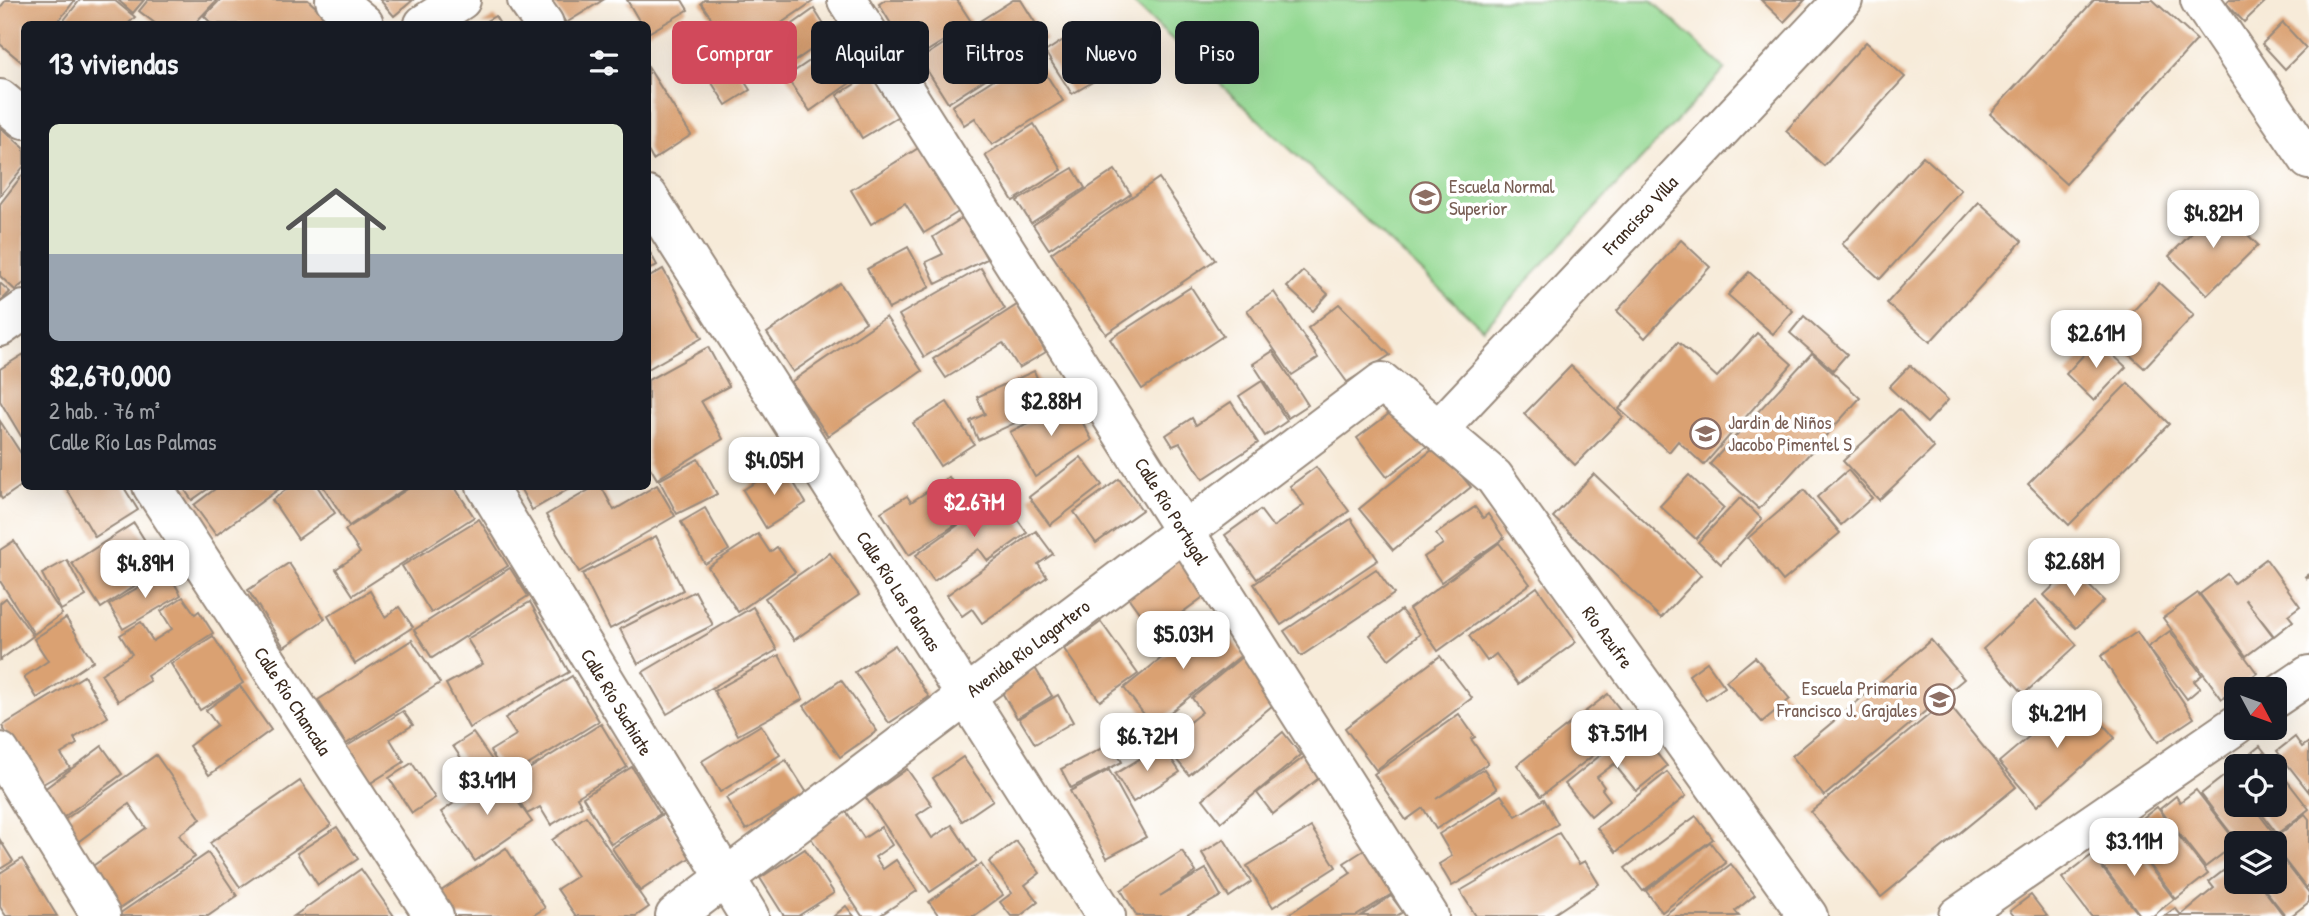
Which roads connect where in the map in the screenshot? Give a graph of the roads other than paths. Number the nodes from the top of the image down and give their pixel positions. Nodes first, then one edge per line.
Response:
1 (335, 0) edge
2 (461, 0) edge
3 (527, 0) edge
4 (847, 0) edge
5 (1843, 0) edge
6 (2200, 0) edge
7 (361, 21) edge
8 (429, 21) edge
9 (542, 21) edge
10 (0, 99) edge
11 (21, 116) edge
12 (2309, 160) edge
13 (651, 201) edge
14 (21, 312) edge
15 (0, 327) edge
16 (1382, 382) joint
17 (1438, 430) junction
18 (155, 490) edge
19 (488, 490) edge
20 (1184, 531) junction
21 (2309, 675) edge
22 (2287, 690) edge
23 (966, 694) junction
24 (2224, 732) edge
25 (0, 752) edge
26 (725, 878) junction
27 (101, 916) edge
28 (434, 916) edge
29 (675, 916) edge
30 (749, 916) edge
31 (1106, 916) edge
32 (1429, 916) edge
33 (1808, 916) edge
34 (1958, 916) edge

1 - 7 street
2 - 8 street
3 - 9 street
4 - 20 street, Calle Río Portugal
5 - 17 street, Francisco Villa
6 - 12 street
10 - 11 street
13 - 23 street, Calle Río Las Palmas
14 - 15 street
16 - 17 street, Río Azufre
16 - 20 street, Avenida Río Lagartero
17 - 33 street, Río Azufre
18 - 28 street, Calle Río Chancala
19 - 26 street, Calle Río Suchiate
20 - 23 street, Avenida Río Lagartero
20 - 32 street, Calle Río Portugal
21 - 22 street
23 - 26 street, Avenida Río Lagartero
23 - 31 street, Calle Río Las Palmas
24 - 34 street
25 - 27 street
26 - 29 street, Avenida Río Lagartero
26 - 30 street, Calle Río Suchiate

